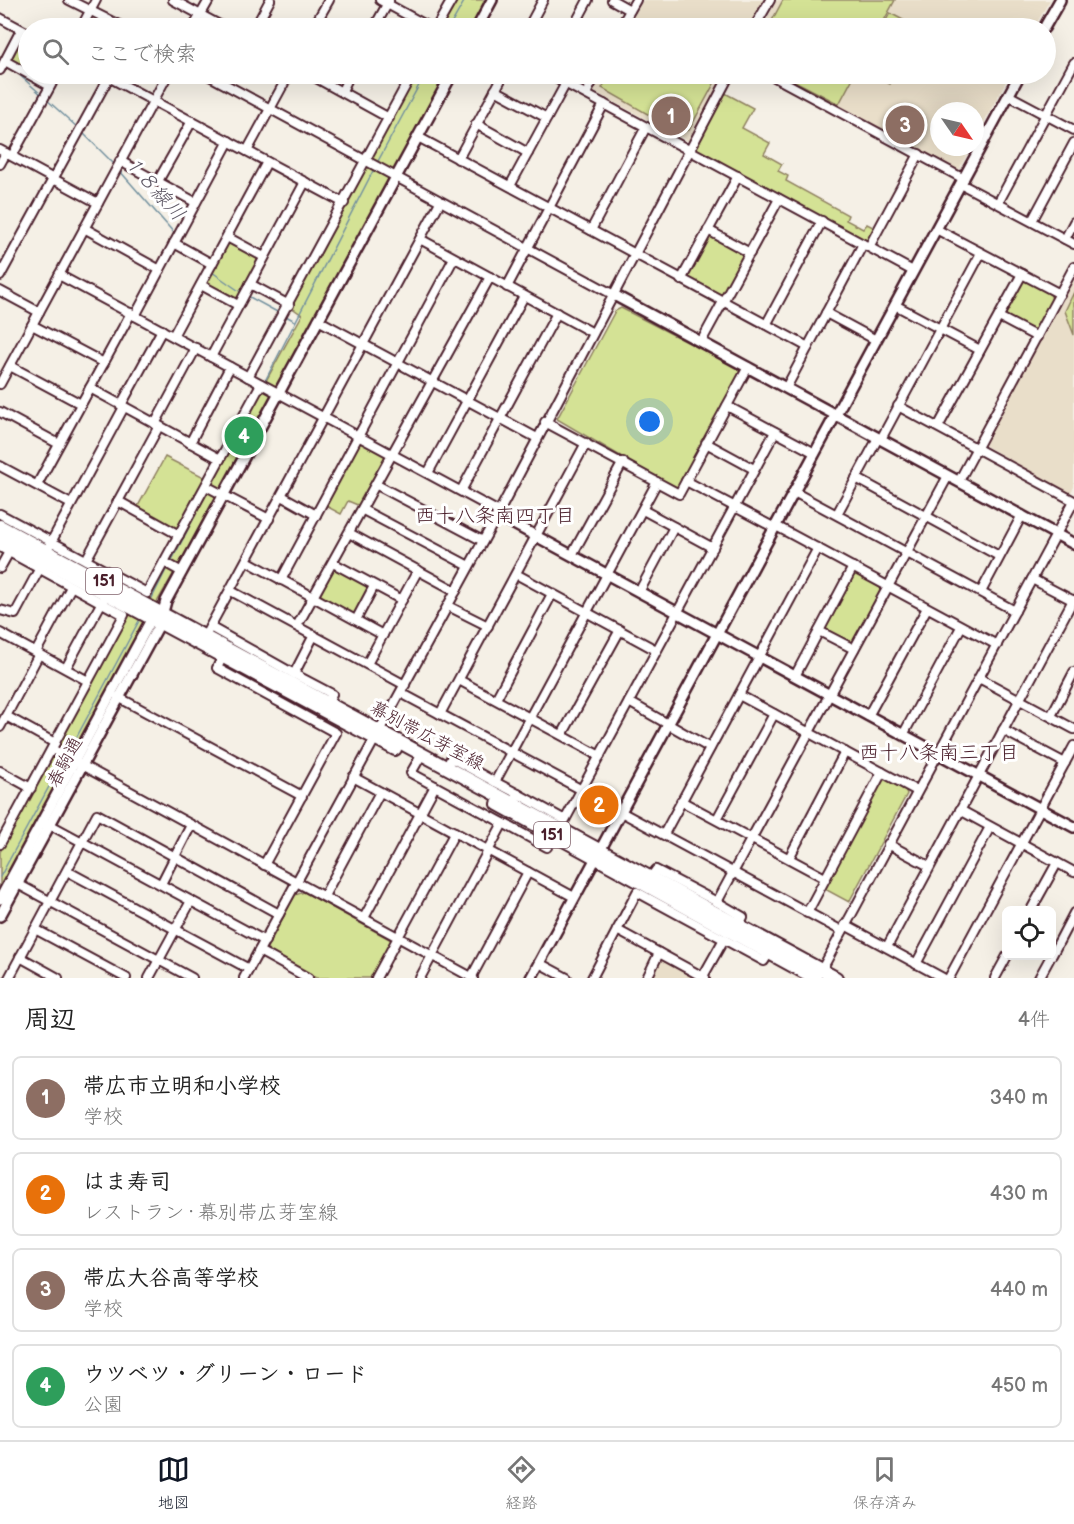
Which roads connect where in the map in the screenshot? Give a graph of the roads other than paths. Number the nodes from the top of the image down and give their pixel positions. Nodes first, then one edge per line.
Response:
1 (69, 0) edge
2 (96, 0) edge
3 (172, 0) edge
4 (209, 0) edge
5 (270, 0) edge
6 (329, 0) edge
7 (452, 0) edge
8 (492, 0) edge
9 (543, 0) edge
10 (588, 0) edge
11 (612, 0) edge
12 (636, 0) edge
13 (770, 0) edge
14 (1060, 0) edge
15 (385, 1) edge
16 (630, 10) junction
17 (90, 11) junction
18 (201, 15) junction
19 (0, 18) edge
20 (86, 18) edge
21 (104, 18) edge
22 (199, 18) edge
23 (207, 18) edge
24 (260, 18) edge
25 (319, 18) edge
26 (378, 18) edge
27 (414, 18) edge
28 (442, 18) edge
29 (482, 18) edge
30 (533, 18) edge
31 (578, 18) edge
32 (626, 18) edge
33 (760, 18) edge
34 (1050, 18) edge
35 (18, 28) edge
36 (18, 42) edge
37 (5, 61) junction
38 (1074, 63) edge
39 (18, 68) edge
40 (0, 70) edge
41 (46, 84) edge
42 (101, 84) edge
43 (123, 84) edge
44 (162, 84) edge
45 (226, 84) edge
46 (284, 84) edge
47 (328, 84) edge
48 (345, 84) edge
49 (407, 84) edge
50 (447, 84) edge
51 (498, 84) edge
52 (565, 84) edge
53 (568, 84) edge
54 (592, 84) edge
55 (725, 84) edge
56 (788, 84) edge
57 (1014, 84) edge
58 (50, 86) joint
59 (495, 90) junction
60 (342, 91) junction
61 (586, 94) junction
62 (1008, 95) junction
63 (153, 100) junction
64 (604, 104) junction
65 (271, 107) junction
66 (1046, 115) junction
67 (389, 118) junction
68 (547, 118) junction
69 (192, 121) junction
70 (476, 124) junction
71 (646, 127) junction
72 (1074, 130) edge
73 (418, 136) junction
74 (229, 141) junction
75 (1074, 143) edge
76 (689, 150) junction
77 (247, 151) junction
78 (6, 153) edge
79 (528, 153) junction
80 (918, 154) junction
81 (458, 159) junction
82 (367, 160) junction
83 (120, 161) junction
84 (267, 162) junction
85 (0, 164) edge
86 (738, 176) junction
87 (396, 177) junction
88 (53, 178) junction
89 (962, 181) junction
90 (158, 182) junction
91 (305, 182) junction
92 (510, 186) junction
93 (779, 199) junction
94 (441, 201) junction
95 (195, 202) junction
96 (98, 203) junction
97 (344, 203) junction
98 (999, 203) junction
99 (549, 208) junction
100 (822, 221) junction
101 (1032, 221) junction
102 (1074, 222) edge
103 (84, 228) junction
104 (936, 229) junction
105 (591, 230) junction
106 (708, 230) junction
107 (227, 237) junction
108 (1065, 239) junction
109 (420, 240) junction
110 (174, 243) junction
111 (1074, 244) edge
112 (866, 245) junction
113 (528, 248) junction
114 (750, 253) junction
115 (981, 253) junction
116 (636, 255) junction
117 (264, 257) junction
118 (454, 258) junction
119 (212, 264) junction
120 (1074, 267) edge
121 (160, 270) junction
122 (913, 271) junction
123 (1022, 274) junction
124 (59, 275) junction
125 (0, 276) edge
126 (490, 277) junction
127 (681, 280) junction
128 (250, 284) junction
129 (201, 285) junction
130 (507, 287) junction
131 (0, 291) edge
132 (1060, 294) junction
133 (614, 295) junction
134 (524, 296) junction
135 (723, 303) junction
136 (238, 305) junction
137 (289, 305) junction
138 (895, 305) junction
139 (39, 312) junction
140 (557, 314) junction
141 (826, 314) junction
142 (133, 315) junction
143 (999, 317) junction
144 (318, 320) junction
145 (32, 325) junction
146 (766, 325) junction
147 (940, 329) junction
148 (162, 330) junction
149 (593, 333) junction
150 (173, 336) junction
151 (1037, 338) junction
152 (876, 340) junction
153 (701, 342) junction
154 (363, 345) junction
155 (808, 347) junction
156 (196, 348) junction
157 (980, 350) junction
158 (211, 357) junction
159 (104, 363) junction
160 (398, 363) junction
161 (10, 366) junction
162 (230, 367) junction
163 (748, 367) junction
164 (248, 377) junction
165 (433, 382) junction
166 (0, 384) edge
167 (261, 384) junction
168 (90, 388) junction
169 (786, 388) junction
170 (279, 393) junction
171 (467, 400) junction
172 (81, 404) junction
173 (122, 406) junction
174 (727, 406) junction
175 (898, 406) junction
176 (0, 412) edge
177 (836, 415) junction
178 (325, 417) junction
179 (500, 418) junction
180 (545, 422) junction
181 (157, 425) junction
182 (938, 427) junction
183 (775, 432) junction
184 (359, 435) junction
185 (537, 438) junction
186 (879, 439) junction
187 (190, 443) junction
188 (586, 443) junction
189 (706, 443) junction
190 (59, 444) junction
191 (977, 448) junction
192 (815, 453) junction
193 (394, 454) junction
194 (220, 459) junction
195 (623, 462) junction
196 (0, 466) edge
197 (754, 470) junction
198 (428, 473) junction
199 (948, 476) junction
200 (856, 478) junction
201 (686, 481) junction
202 (959, 481) junction
203 (657, 482) junction
204 (37, 485) junction
205 (377, 485) junction
206 (206, 486) junction
207 (461, 491) junction
208 (794, 492) junction
209 (224, 496) junction
210 (282, 496) junction
211 (118, 501) junction
212 (71, 504) junction
213 (735, 507) junction
214 (363, 510) junction
215 (643, 510) junction
216 (498, 513) junction
217 (0, 514) edge
218 (316, 514) junction
219 (837, 514) junction
220 (927, 515) junction
221 (1022, 515) junction
222 (269, 519) junction
223 (0, 526) edge
224 (674, 527) junction
225 (775, 527) junction
226 (349, 533) junction
227 (179, 535) junction
228 (1056, 535) junction
229 (536, 536) junction
230 (0, 537) edge
231 (483, 541) junction
232 (1074, 544) edge
233 (0, 547) edge
234 (713, 548) junction
235 (818, 548) junction
236 (9, 552) junction
237 (907, 552) junction
238 (45, 555) junction
239 (572, 555) junction
240 (999, 556) junction
241 (86, 560) junction
242 (247, 561) junction
243 (164, 562) junction
244 (333, 563) junction
245 (469, 566) junction
246 (853, 567) junction
247 (0, 568) edge
248 (418, 570) junction
249 (182, 572) junction
250 (516, 574) junction
251 (607, 574) junction
252 (1032, 579) junction
253 (281, 580) junction
254 (374, 585) junction
255 (71, 587) junction
256 (888, 587) junction
257 (109, 590) junction
258 (231, 591) junction
259 (456, 591) junction
260 (639, 592) junction
261 (981, 592) junction
262 (552, 594) junction
263 (313, 597) junction
264 (402, 600) junction
265 (1073, 601) edge
266 (448, 606) junction
267 (927, 608) junction
268 (0, 610) edge
269 (1015, 610) junction
270 (587, 612) junction
271 (677, 612) junction
272 (157, 618) junction
273 (356, 620) junction
274 (297, 626) junction
275 (488, 627) junction
276 (961, 627) junction
277 (620, 630) junction
278 (819, 631) junction
279 (207, 632) junction
280 (0, 633) edge
281 (717, 634) junction
282 (314, 635) junction
283 (383, 635) junction
284 (997, 645) junction
285 (854, 649) junction
286 (656, 650) junction
287 (225, 652) junction
288 (37, 653) junction
289 (759, 656) junction
290 (368, 664) junction
291 (66, 669) junction
292 (1074, 672) edge
293 (294, 674) junction
294 (795, 676) junction
295 (979, 678) junction
296 (459, 680) junction
297 (88, 681) junction
298 (405, 685) junction
299 (401, 693) junction
300 (739, 695) junction
301 (829, 695) junction
302 (118, 698) junction
303 (1020, 698) junction
304 (496, 699) junction
305 (629, 702) junction
306 (296, 704) junction
307 (325, 707) junction
308 (440, 714) junction
309 (774, 714) junction
310 (6, 716) junction
311 (868, 716) junction
312 (1050, 716) junction
313 (530, 718) junction
314 (668, 724) junction
315 (0, 727) edge
316 (1074, 729) edge
317 (1003, 730) junction
318 (809, 732) junction
319 (378, 735) junction
320 (562, 735) junction
321 (903, 735) junction
322 (53, 746) junction
323 (1074, 746) edge
324 (710, 748) junction
325 (512, 752) junction
326 (845, 752) junction
327 (938, 753) junction
328 (600, 756) junction
329 (421, 758) junction
330 (1065, 763) junction
331 (78, 764) junction
332 (447, 767) junction
333 (0, 771) edge
334 (882, 772) junction
335 (979, 775) junction
336 (353, 777) junction
337 (495, 782) junction
338 (435, 786) junction
339 (31, 788) junction
340 (582, 790) junction
341 (917, 791) junction
342 (380, 792) junction
343 (302, 796) junction
344 (681, 801) junction
345 (513, 803) junction
346 (1040, 808) junction
347 (960, 810) junction
348 (621, 812) junction
349 (421, 814) junction
350 (717, 819) junction
351 (46, 823) junction
352 (503, 824) junction
353 (191, 825) junction
354 (990, 827) junction
355 (1074, 827) edge
356 (455, 832) junction
357 (664, 834) junction
358 (553, 836) junction
359 (752, 838) junction
360 (0, 842) edge
361 (82, 842) junction
362 (1021, 843) junction
363 (888, 844) junction
364 (488, 850) junction
365 (598, 854) junction
366 (175, 856) junction
367 (789, 858) junction
368 (1057, 862) junction
369 (264, 865) junction
370 (929, 866) junction
371 (67, 871) junction
372 (528, 872) junction
373 (733, 872) junction
374 (1074, 872) edge
375 (651, 877) junction
376 (825, 878) junction
377 (14, 882) junction
378 (297, 882) junction
379 (161, 884) junction
380 (324, 896) junction
381 (574, 897) junction
382 (668, 898) junction
383 (50, 901) junction
384 (191, 901) junction
385 (717, 902) junction
386 (2, 903) edge
387 (1033, 906) edge
388 (807, 913) junction
389 (279, 914) junction
390 (0, 916) edge
391 (364, 918) junction
392 (1073, 918) edge
393 (844, 928) junction
394 (35, 929) junction
395 (175, 929) junction
396 (617, 930) junction
397 (732, 933) junction
398 (398, 937) junction
399 (265, 941) junction
400 (887, 947) junction
401 (1056, 947) edge
402 (259, 951) junction
403 (659, 953) junction
404 (432, 955) junction
405 (20, 957) junction
406 (159, 960) junction
407 (1005, 960) edge
408 (1048, 960) edge
409 (539, 963) junction
410 (916, 964) junction
411 (249, 969) junction
412 (818, 975) edge
413 (9, 978) edge
414 (58, 978) edge
415 (126, 978) edge
416 (149, 978) edge
417 (192, 978) edge
418 (244, 978) edge
419 (308, 978) edge
420 (376, 978) edge
421 (420, 978) edge
422 (472, 978) edge
423 (531, 978) edge
424 (567, 978) edge
425 (592, 978) edge
426 (647, 978) edge
427 (703, 978) edge
428 (836, 978) edge
429 (942, 978) edge
430 (949, 978) edge
431 (995, 978) edge
432 (1039, 978) edge

1 - 17 street
2 - 17 street
3 - 18 street
4 - 18 street
5 - 24 street
6 - 25 street
7 - 28 street
8 - 29 street
9 - 30 street
10 - 31 street
11 - 16 street
12 - 16 street
13 - 33 street
14 - 34 street
15 - 26 street
15 - 27 street
16 - 32 street
17 - 20 street
17 - 21 street
18 - 22 street
18 - 23 street
19 - 35 street
36 - 37 street
37 - 39 street
37 - 40 street
38 - 66 street
41 - 58 street
42 - 88 street
43 - 63 street
44 - 63 street
45 - 65 street
46 - 65 street
47 - 60 street
48 - 60 street
49 - 67 street
50 - 73 street
51 - 59 street
52 - 68 street
53 - 61 street
54 - 61 street
55 - 76 street
56 - 80 street
57 - 62 street
58 - 78 street
59 - 68 street
59 - 70 street
60 - 67 street
61 - 64 street
62 - 66 street
62 - 89 street
63 - 69 street
63 - 83 street
64 - 71 street
64 - 99 street
65 - 77 street
65 - 82 street
66 - 72 street
66 - 98 street
67 - 82 street
68 - 79 street
69 - 74 street
69 - 90 street
70 - 79 street
70 - 81 street
71 - 76 street
71 - 105 street
73 - 81 street
73 - 87 street
74 - 77 street
74 - 95 street
75 - 101 street
76 - 86 street
76 - 116 street
77 - 84 street
78 - 85 street
78 - 88 street
79 - 92 street
80 - 89 street
80 - 112 street
81 - 92 street
82 - 87 street
82 - 97 street
83 - 90 street
83 - 96 street
84 - 91 street
84 - 107 street
86 - 93 street
86 - 106 street
87 - 94 street
87 - 144 street
88 - 96 street
88 - 125 street
89 - 98 street
89 - 104 street
90 - 95 street
91 - 97 street
91 - 117 street
92 - 99 street
93 - 100 street
93 - 114 street
94 - 109 street
94 - 113 street
95 - 110 street
96 - 103 street
97 - 137 street
98 - 101 street
99 - 105 street
99 - 113 street
100 - 112 street
100 - 146 street
101 - 108 street
102 - 108 street
103 - 121 street
103 - 124 street
104 - 115 street
104 - 122 street
105 - 116 street
106 - 114 street
106 - 127 street
107 - 117 street
107 - 119 street
108 - 111 street
109 - 118 street
109 - 154 street
110 - 119 street
110 - 121 street
112 - 122 street
112 - 141 street
113 - 130 street
113 - 133 street
114 - 135 street
115 - 123 street
115 - 147 street
116 - 127 street
116 - 133 street
117 - 128 street
118 - 126 street
118 - 160 street
119 - 129 street
120 - 132 street
121 - 142 street
122 - 138 street
123 - 132 street
123 - 143 street
124 - 139 street
124 - 142 street
126 - 130 street
126 - 165 street
127 - 135 street
128 - 136 street
128 - 137 street
129 - 136 street
129 - 150 street
130 - 134 street
131 - 139 street
132 - 151 street
133 - 149 street
133 - 153 street
134 - 140 street
134 - 171 street
135 - 146 street
135 - 153 street
136 - 158 street
137 - 164 street
138 - 147 street
138 - 152 street
139 - 145 street
140 - 149 street
140 - 179 street
141 - 152 street
141 - 155 street
142 - 148 street
142 - 159 street
143 - 151 street
143 - 157 street
144 - 154 street
144 - 170 street
145 - 159 street
145 - 161 street
146 - 155 street
147 - 157 street
147 - 175 street
148 - 150 street
148 - 173 street
149 - 180 street
150 - 156 street
151 - 191 street
152 - 177 street
153 - 163 street
154 - 160 street
154 - 178 street
155 - 169 street
156 - 158 street
156 - 181 street
157 - 182 street
158 - 162 street
159 - 168 street
160 - 165 street
160 - 184 street
161 - 166 street
161 - 172 street
162 - 164 street
162 - 187 street
163 - 169 street
163 - 174 street
164 - 167 street
165 - 171 street
165 - 193 street
167 - 170 street
167 - 194 street
168 - 172 street
168 - 173 street
169 - 177 street
170 - 178 street
170 - 209 street
171 - 179 street
171 - 198 street
172 - 190 street
173 - 181 street
173 - 212 street
174 - 183 street
174 - 189 street
175 - 182 street
175 - 186 street
176 - 190 street
177 - 186 street
177 - 192 street
178 - 184 street
178 - 210 street
179 - 185 street
179 - 207 street
180 - 185 street
180 - 188 street
181 - 187 street
181 - 211 street
182 - 191 street
183 - 192 street
183 - 197 street
184 - 193 street
184 - 218 street
185 - 216 street
186 - 199 street
186 - 200 street
187 - 194 street
188 - 195 street
188 - 229 street
189 - 197 street
189 - 201 street
190 - 204 street
191 - 202 street
191 - 228 street
192 - 208 street
193 - 198 street
193 - 205 street
194 - 206 street
195 - 203 street
195 - 239 street
196 - 204 street
197 - 213 street
198 - 207 street
199 - 202 street
199 - 220 street
200 - 219 street
200 - 220 street
201 - 203 street
201 - 213 street
202 - 221 street
203 - 215 street
204 - 212 street
205 - 214 street
205 - 231 street
206 - 209 street
206 - 227 street
207 - 216 street
208 - 219 street
208 - 225 street
209 - 222 street
209 - 249 street
210 - 218 street
210 - 222 street
211 - 227 street
211 - 241 street
212 - 238 street
213 - 225 street
213 - 234 street
214 - 226 street
214 - 245 street
215 - 224 street
215 - 251 street
216 - 229 street
216 - 231 street
217 - 238 street
218 - 253 street
219 - 237 street
220 - 237 street
220 - 240 street
221 - 228 street
221 - 240 street
222 - 242 street
223 - 238 main road, 幕別帯広芽室線 / 151
224 - 234 street
224 - 260 street
225 - 235 street
225 - 281 street
226 - 244 street
226 - 248 street
227 - 243 street
228 - 232 street
228 - 252 street
229 - 239 street
229 - 250 street
230 - 238 main road, 幕別帯広芽室線 / 151
231 - 245 street
233 - 236 street
234 - 271 street
235 - 246 street
235 - 289 street
236 - 238 street
236 - 247 street
237 - 256 street
237 - 261 street
238 - 241 street
238 - 255 street
238 - 257 main road, 幕別帯広芽室線 / 151
238 - 268 street
239 - 251 street
240 - 261 street
241 - 257 street
242 - 253 street
242 - 258 street
243 - 249 street
243 - 257 street
244 - 254 street
244 - 263 street
245 - 259 street
246 - 256 street
246 - 278 street
248 - 259 street
248 - 264 street
249 - 272 street
250 - 262 street
250 - 275 street
251 - 260 street
251 - 270 street
252 - 265 street
252 - 269 street
253 - 263 street
254 - 264 street
254 - 273 street
255 - 257 street
255 - 288 street
256 - 267 street
256 - 285 street
257 - 272 main road, 幕別帯広芽室線 / 151
257 - 291 street
257 - 297 street
258 - 274 street
258 - 279 street
259 - 266 street
260 - 271 street
261 - 269 street
262 - 270 street
262 - 304 street
263 - 273 street
263 - 274 street
264 - 283 street
265 - 303 street
266 - 275 street
266 - 298 street
267 - 276 street
267 - 311 street
269 - 284 street
270 - 277 street
270 - 313 street
271 - 281 street
271 - 286 street
272 - 279 main road, 幕別帯広芽室線 / 151
272 - 287 main road, 幕別帯広芽室線 / 151
272 - 302 street, 春駒通
272 - 331 street, 春駒通
273 - 283 street
274 - 282 street
275 - 296 street
276 - 284 street
276 - 321 street
277 - 286 street
277 - 320 street
278 - 285 street
278 - 294 street
279 - 287 main road, 幕別帯広芽室線 / 151
279 - 293 street
280 - 288 street
281 - 289 street
281 - 314 street
282 - 290 street
282 - 293 street
283 - 290 street
284 - 295 street
285 - 301 street
286 - 305 street
287 - 306 main road, 幕別帯広芽室線 / 151
287 - 307 main road, 幕別帯広芽室線 / 151
288 - 291 street
288 - 310 street
289 - 294 street
289 - 300 street
290 - 298 street
291 - 297 street
292 - 312 street
293 - 307 street
294 - 301 street
295 - 303 street
295 - 327 street
296 - 304 street
296 - 308 street
297 - 322 street
298 - 299 street
299 - 308 street
299 - 319 street
300 - 309 street
300 - 324 street
301 - 311 street
301 - 318 street
302 - 331 street, 春駒通
302 - 343 street
303 - 312 street
303 - 317 street
304 - 313 street
305 - 314 street
305 - 328 street
306 - 307 main road, 幕別帯広芽室線 / 151
306 - 343 street
307 - 319 main road, 幕別帯広芽室線 / 151
308 - 325 street
309 - 318 street
309 - 350 street
310 - 315 street
310 - 322 street
311 - 321 street
312 - 316 street
313 - 320 street
313 - 325 street
314 - 324 street
314 - 348 street
317 - 330 street
317 - 335 street
318 - 326 street
318 - 359 street
319 - 329 main road, 幕別帯広芽室線 / 151
319 - 336 street
320 - 328 street
321 - 327 street
322 - 331 street
322 - 339 street
323 - 330 street
324 - 344 street
325 - 337 street
325 - 340 street
326 - 334 street
326 - 367 street
327 - 335 street
327 - 341 street
328 - 340 street
329 - 332 main road, 幕別帯広芽室線 / 151
329 - 338 street
329 - 345 main road, 幕別帯広芽室線 / 151
330 - 346 street
331 - 351 street, 春駒通
331 - 353 street
332 - 337 street
332 - 345 main road, 幕別帯広芽室線 / 151
333 - 339 street
334 - 341 street
334 - 376 street
335 - 346 street
335 - 347 street
336 - 342 street
336 - 378 street
337 - 345 street
338 - 349 street
338 - 352 street
339 - 360 street
340 - 345 street
341 - 363 street
342 - 349 street
342 - 380 street
343 - 369 street
344 - 350 street
344 - 357 street
345 - 358 main road, 幕別帯広芽室線 / 151
345 - 365 main road, 幕別帯広芽室線 / 151
346 - 355 street
346 - 362 street
347 - 354 street
347 - 370 street
348 - 357 street
348 - 365 street
349 - 356 street
349 - 391 street
350 - 359 street
351 - 361 street
351 - 377 street, 春駒通
352 - 358 street
352 - 364 street
353 - 366 street
353 - 369 street
354 - 362 street
354 - 410 street
356 - 364 street
356 - 398 street
357 - 373 street
358 - 365 main road, 幕別帯広芽室線 / 151
359 - 367 street
359 - 373 street
361 - 366 street
361 - 371 street
361 - 379 street
362 - 368 street
362 - 430 street
363 - 370 street
363 - 393 street
364 - 372 street
364 - 404 street
365 - 375 main road, 幕別帯広芽室線 / 151
365 - 381 street
365 - 382 main road, 幕別帯広芽室線 / 151
366 - 379 street
366 - 389 street
367 - 376 street
368 - 374 street
368 - 387 street
369 - 378 street
370 - 400 street
371 - 383 street
371 - 395 street
372 - 381 street
372 - 422 street
373 - 385 street
373 - 388 street
375 - 382 main road, 幕別帯広芽室線 / 151
375 - 385 street
376 - 388 street
377 - 383 street
377 - 386 street, 春駒通
378 - 380 street
378 - 389 street
379 - 384 street
380 - 391 street
381 - 409 street
382 - 396 street
382 - 397 main road, 幕別帯広芽室線 / 151
382 - 397 street
383 - 394 street
383 - 406 street
384 - 395 street
384 - 399 street
385 - 397 street
386 - 390 street, 春駒通
388 - 393 street
389 - 399 street
391 - 398 street
392 - 401 street
393 - 400 street
393 - 412 street
394 - 405 street
394 - 415 street
395 - 406 street
395 - 411 street
396 - 403 street
396 - 425 street
397 - 412 main road, 幕別帯広芽室線 / 151
397 - 412 main road, 幕別帯広芽室線 / 151
397 - 427 street
398 - 404 street
398 - 420 street
399 - 402 street
400 - 410 street
402 - 411 street
402 - 419 street
403 - 426 street
403 - 427 street
404 - 421 street
404 - 422 street
405 - 413 street
405 - 414 street
406 - 416 street
406 - 417 street
407 - 431 street
408 - 432 street
409 - 423 street
409 - 424 street
410 - 429 street
411 - 418 street
412 - 428 main road, 幕別帯広芽室線 / 151

